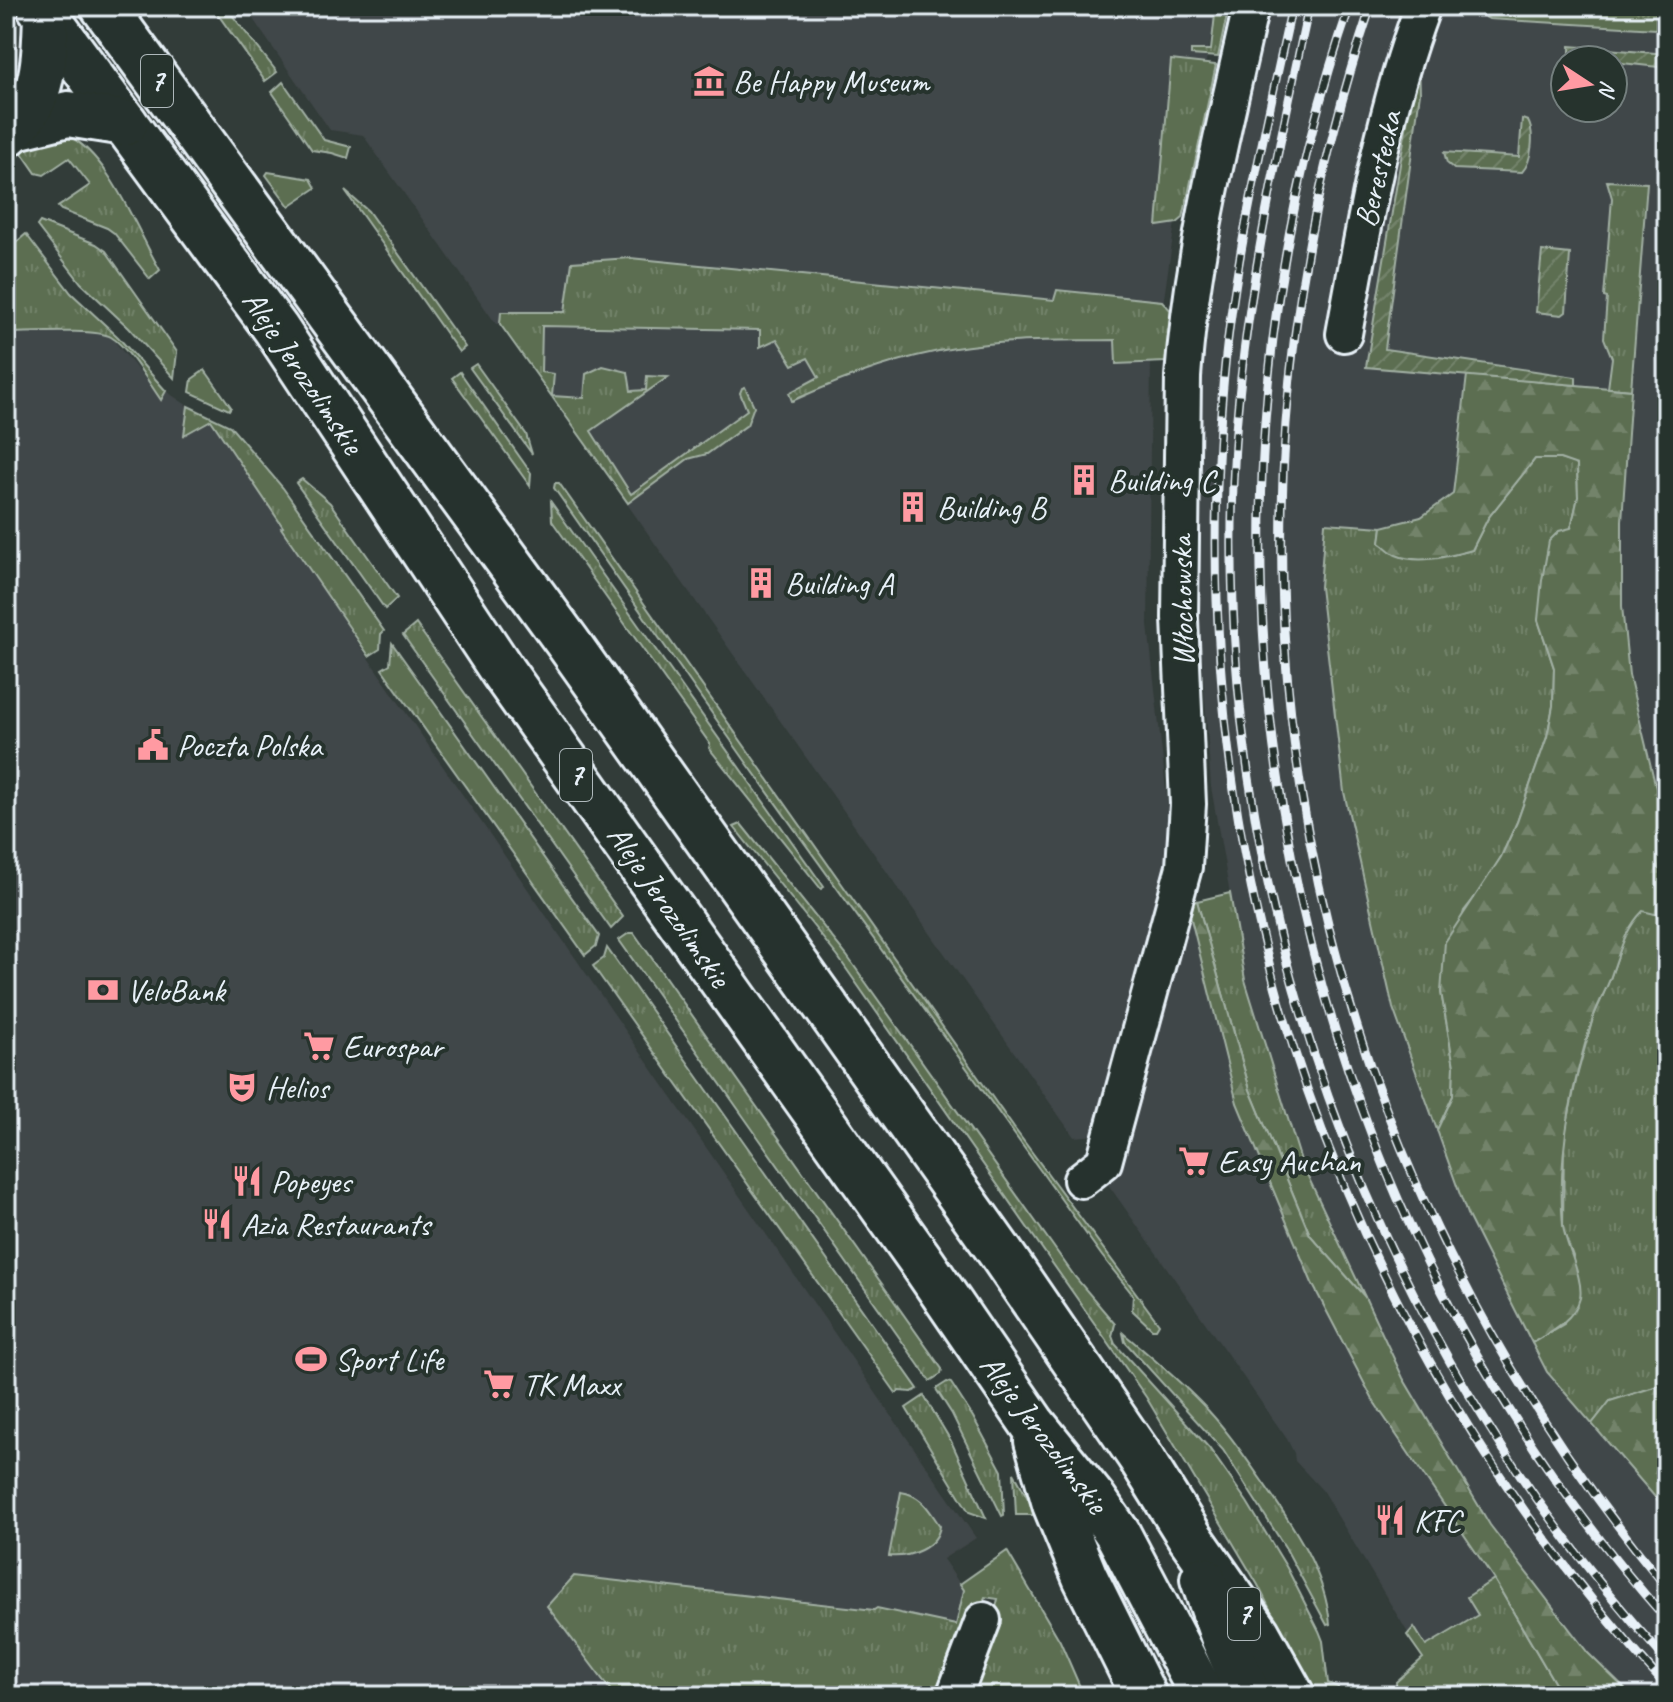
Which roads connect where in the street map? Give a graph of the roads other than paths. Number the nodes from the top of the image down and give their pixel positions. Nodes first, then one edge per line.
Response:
1 (103, 6) edge
2 (1251, 6) edge
3 (1423, 6) edge
4 (42, 11) edge
5 (125, 123) junction
6 (11, 131) edge
7 (1344, 334) dead end
8 (1081, 1180) dead end
9 (1032, 1423) junction
10 (1190, 1537) junction
11 (983, 1620) dead end
12 (954, 1696) edge
13 (1144, 1696) edge
14 (1203, 1696) edge
15 (1249, 1696) edge
16 (1292, 1696) edge

1 - 10 main road, Aleje Jerozolimskie / 7
2 - 8 street, Włochowska
3 - 7 street, Berestecka
4 - 5 main road, Aleje Jerozolimskie / 7
4 - 6 main road
5 - 6 main road
5 - 9 main road, Aleje Jerozolimskie / 7
9 - 13 main road, 7
9 - 14 main road, Aleje Jerozolimskie
10 - 15 main road, Aleje Jerozolimskie
10 - 16 main road, Aleje Jerozolimskie / 7
11 - 12 street

